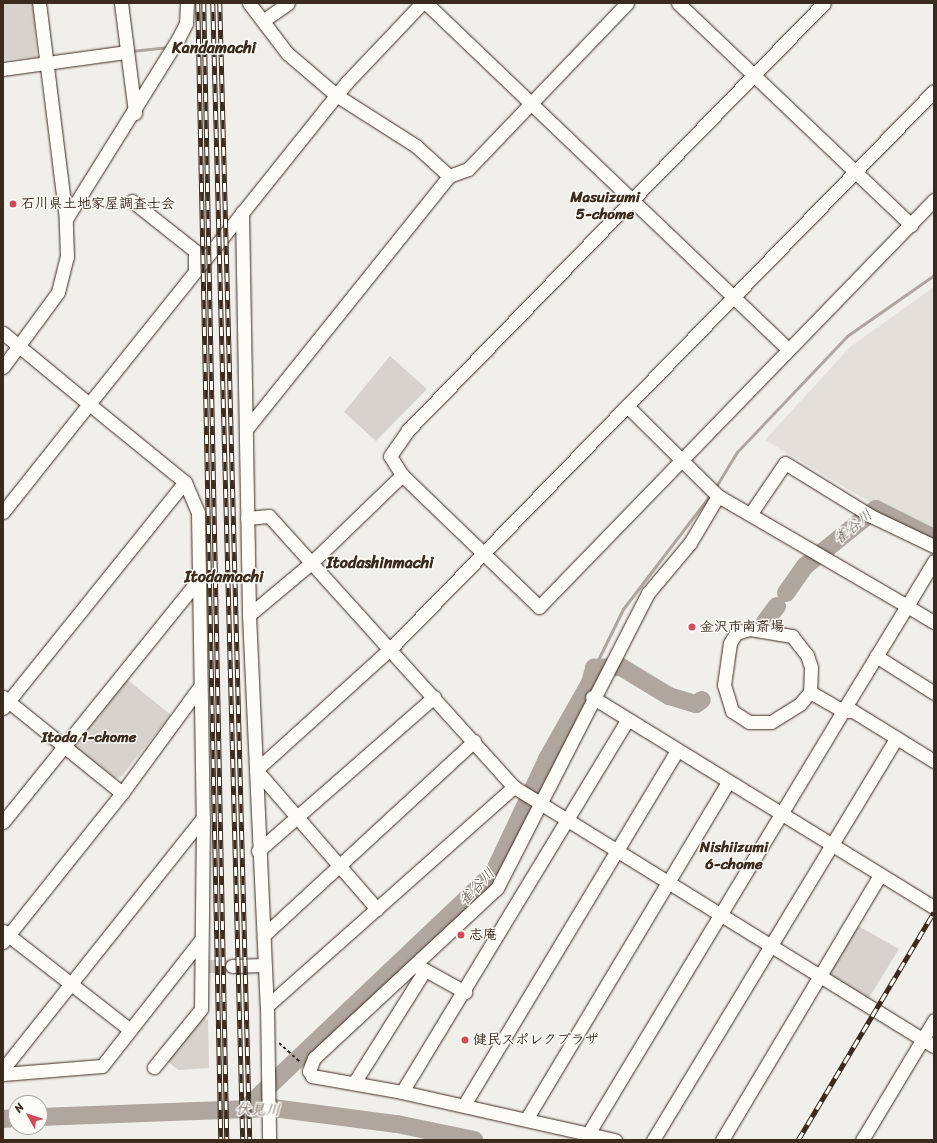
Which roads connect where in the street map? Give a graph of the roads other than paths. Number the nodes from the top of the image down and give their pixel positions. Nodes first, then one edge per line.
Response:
1 (39, 3) edge
2 (121, 3) edge
3 (187, 3) edge
4 (249, 3) edge
5 (288, 3) edge
6 (422, 3) edge
7 (426, 3) edge
8 (627, 3) edge
9 (678, 3) edge
10 (824, 3) edge
11 (264, 20) junction
12 (126, 52) junction
13 (44, 63) junction
14 (3, 69) edge
15 (754, 76) junction
16 (934, 91) edge
17 (336, 95) junction
18 (530, 104) junction
19 (135, 113) junction
20 (855, 173) junction
21 (449, 176) junction
22 (934, 200) edge
23 (132, 201) dead end
24 (631, 201) junction
25 (242, 212) junction
26 (66, 219) junction
27 (911, 225) junction
28 (195, 268) junction
29 (732, 299) junction
30 (3, 333) edge
31 (19, 347) junction
32 (788, 349) junction
33 (3, 367) edge
34 (90, 404) junction
35 (627, 406) junction
36 (248, 427) junction
37 (681, 459) junction
38 (402, 475) junction
39 (185, 482) junction
40 (712, 491) junction
41 (3, 512) edge
42 (751, 513) junction
43 (247, 518) junction
44 (934, 546) edge
45 (484, 553) junction
46 (934, 561) edge
47 (312, 563) junction
48 (196, 583) junction
49 (907, 606) junction
50 (249, 615) junction
51 (934, 622) edge
52 (390, 649) junction
53 (876, 656) junction
54 (198, 689) junction
55 (810, 692) junction
56 (934, 693) edge
57 (434, 697) junction
58 (592, 697) junction
59 (5, 702) edge
60 (843, 711) junction
61 (627, 720) junction
62 (896, 738) junction
63 (474, 740) junction
64 (64, 745) junction
65 (677, 750) junction
66 (934, 761) edge
67 (256, 770) junction
68 (728, 782) junction
69 (518, 790) junction
70 (122, 793) junction
71 (537, 802) junction
72 (780, 812) junction
73 (203, 818) junction
74 (296, 818) junction
75 (567, 820) junction
76 (3, 822) edge
77 (830, 844) junction
78 (617, 850) junction
79 (258, 852) junction
80 (339, 865) junction
81 (880, 875) junction
82 (669, 882) junction
83 (934, 907) edge
84 (377, 908) junction
85 (720, 913) junction
86 (264, 935) junction
87 (5, 936) edge
88 (200, 941) junction
89 (769, 944) junction
90 (264, 965) junction
91 (232, 966) tunnel mouth
92 (420, 967) junction
93 (820, 976) junction
94 (70, 984) junction
95 (465, 992) junction
96 (267, 1006) junction
97 (934, 1020) edge
98 (130, 1030) junction
99 (922, 1039) junction
100 (934, 1046) edge
101 (154, 1067) dead end
102 (3, 1069) edge
103 (3, 1074) edge
104 (354, 1083) junction
105 (402, 1092) junction
106 (464, 1105) junction
107 (527, 1118) junction
108 (588, 1134) junction
109 (269, 1140) edge
110 (615, 1140) edge
111 (653, 1140) edge
112 (722, 1140) edge
113 (862, 1140) edge

1 - 13 street
2 - 12 street
3 - 19 street
4 - 11 street
5 - 11 street
6 - 17 street
7 - 18 street
8 - 18 street
9 - 15 street
10 - 15 street
11 - 17 street
12 - 13 street
12 - 19 street
13 - 14 street
13 - 26 street
15 - 20 street
15 - 24 street
16 - 20 street
17 - 21 street
17 - 25 street
18 - 21 street
18 - 24 street
19 - 26 street
20 - 27 street
20 - 29 street
21 - 36 street
22 - 27 street
23 - 28 street
24 - 29 street
24 - 38 street
25 - 28 street
25 - 36 street
26 - 31 street
27 - 32 street
28 - 34 street
29 - 32 street
29 - 35 street
30 - 31 street
31 - 33 street
31 - 34 street
32 - 37 street
34 - 39 street
34 - 41 street
35 - 37 street
35 - 45 street
36 - 43 street
37 - 40 street
37 - 45 street
38 - 45 street
38 - 47 street
39 - 48 street
39 - 59 street
40 - 42 street
40 - 58 street
42 - 44 street
42 - 49 street
43 - 47 street
43 - 50 street
45 - 52 street
46 - 49 street
47 - 50 street
47 - 52 street
48 - 54 street
48 - 64 street
49 - 51 street
49 - 53 street
50 - 67 street
52 - 57 street
52 - 67 street
53 - 56 street
53 - 60 street
54 - 70 street
54 - 73 street
55 - 55 street
55 - 60 street
57 - 63 street
57 - 74 street
58 - 61 street
58 - 71 street
59 - 64 street
60 - 62 street
60 - 72 street
61 - 65 street
61 - 75 street
62 - 66 street
62 - 77 street
63 - 69 street
63 - 80 street
64 - 70 street
64 - 76 street
65 - 68 street
65 - 78 street
67 - 74 street
67 - 79 street
68 - 72 street
68 - 82 street
69 - 71 street
69 - 84 street
70 - 87 street
71 - 75 street
71 - 92 street
72 - 77 street
72 - 85 street
73 - 88 street
73 - 94 street
74 - 79 street
74 - 80 street
75 - 78 street
75 - 95 street
77 - 81 street
77 - 89 street
78 - 82 street
78 - 106 street
79 - 86 street
80 - 84 street
80 - 86 street
81 - 83 street
81 - 93 street
82 - 85 street
82 - 107 street
84 - 96 street
85 - 89 street
85 - 108 street
86 - 90 street
87 - 94 street
88 - 98 street
88 - 101 street
89 - 93 street
89 - 111 street
90 - 91 street
90 - 96 street
92 - 95 street
92 - 104 street
92 - 104 street
93 - 99 street
93 - 112 street
94 - 98 street
94 - 102 street
95 - 105 street
96 - 109 street
97 - 99 street
98 - 103 street
99 - 100 street
99 - 113 street
104 - 105 street
105 - 106 street
106 - 107 street
107 - 108 street
108 - 110 street

